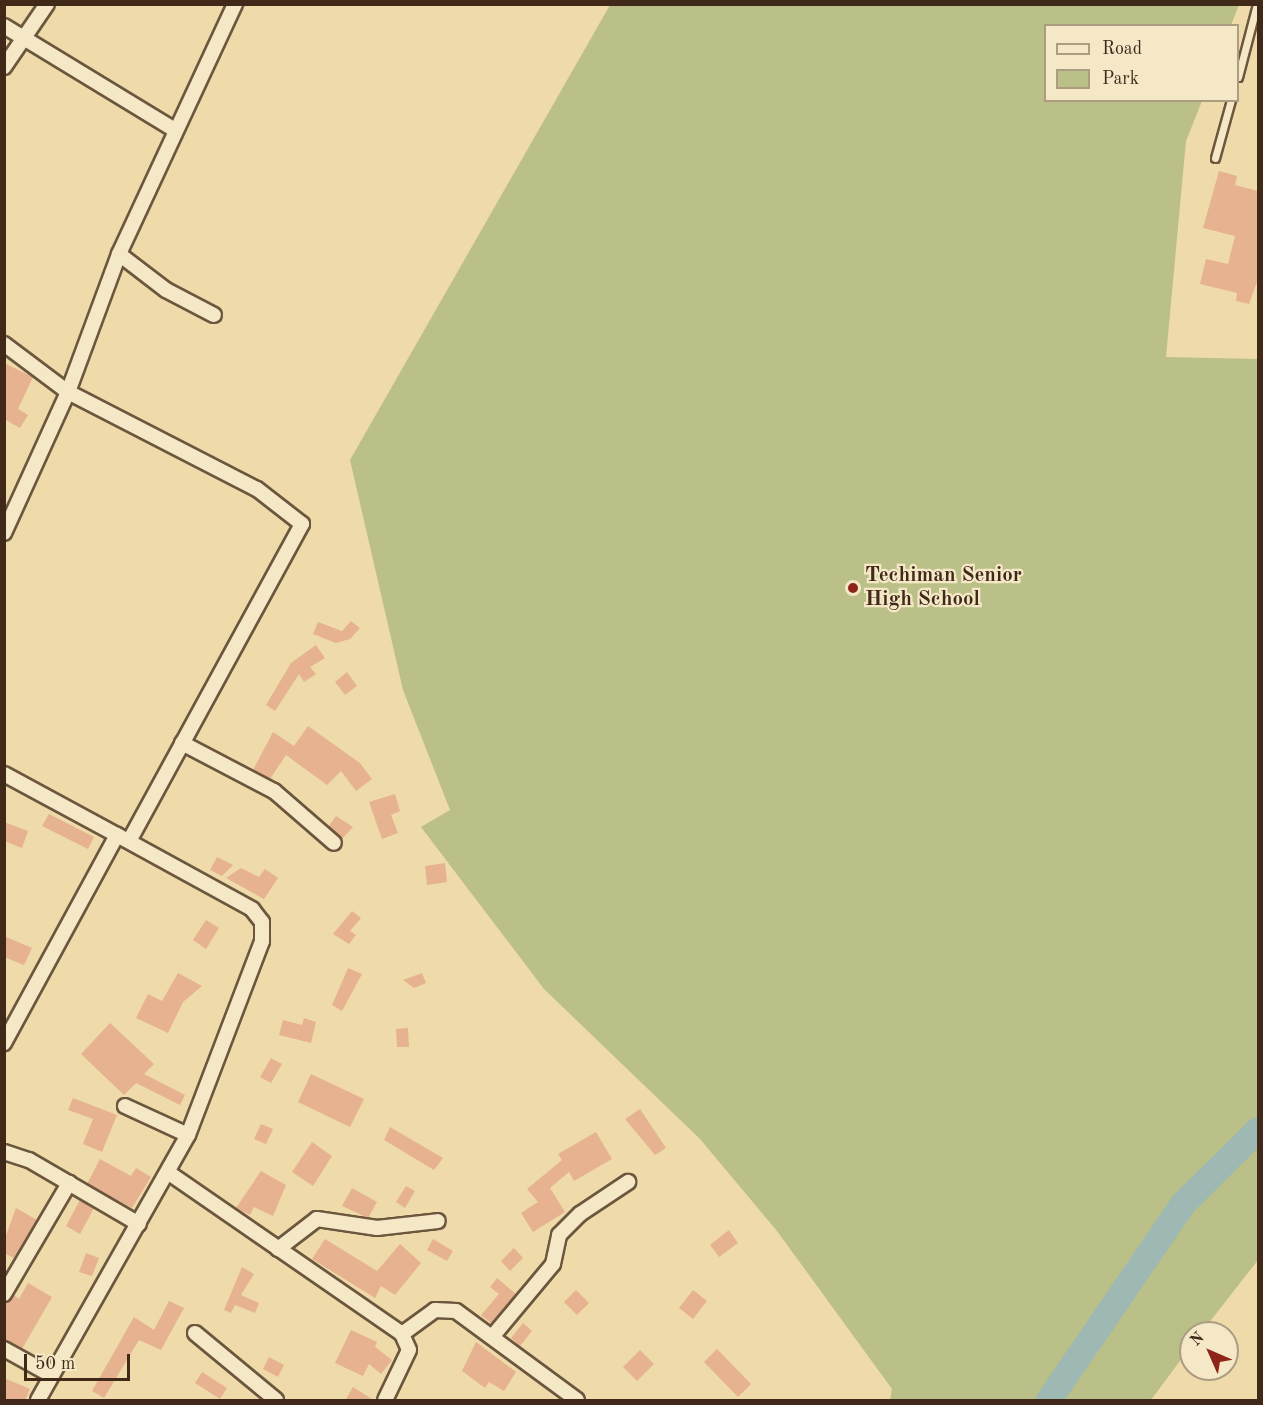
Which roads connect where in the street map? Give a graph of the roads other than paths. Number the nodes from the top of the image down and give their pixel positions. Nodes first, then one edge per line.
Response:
1 (46, 4) edge
2 (235, 4) edge
3 (1257, 4) edge
4 (4, 26) edge
5 (21, 37) junction
6 (4, 67) edge
7 (1239, 73) edge
8 (1230, 102) edge
9 (175, 130) junction
10 (1215, 158) dead end
11 (119, 254) junction
12 (214, 315) dead end
13 (4, 344) edge
14 (68, 392) junction
15 (4, 533) edge
16 (182, 743) junction
17 (4, 774) edge
18 (123, 838) junction
19 (334, 843) dead end
20 (4, 1009) edge
21 (18, 1014) junction
22 (4, 1043) edge
23 (125, 1106) dead end
24 (188, 1135) junction
25 (4, 1152) edge
26 (170, 1173) junction
27 (628, 1182) dead end
28 (69, 1183) junction
29 (438, 1221) dead end
30 (139, 1224) junction
31 (278, 1249) junction
32 (4, 1294) edge
33 (195, 1333) dead end
34 (402, 1335) junction
35 (492, 1337) junction
36 (4, 1349) edge
37 (51, 1375) junction
38 (38, 1401) edge
39 (276, 1401) edge
40 (385, 1401) edge
41 (578, 1401) edge

1 - 5 street
2 - 9 street
3 - 7 lane
4 - 5 street
5 - 6 street
5 - 9 street
8 - 10 lane
9 - 11 street
11 - 12 street
11 - 14 street
13 - 14 street
14 - 15 street
14 - 16 street
16 - 18 street
16 - 19 street
17 - 18 street
18 - 21 street
18 - 24 street
20 - 21 street
21 - 22 street
23 - 24 street
24 - 26 street
25 - 28 street
26 - 30 street
26 - 31 street
27 - 35 street
28 - 30 street
28 - 32 street
29 - 31 street
30 - 37 street
31 - 34 street
33 - 39 street
34 - 35 street
34 - 40 street
35 - 41 street
36 - 37 street
37 - 38 street

